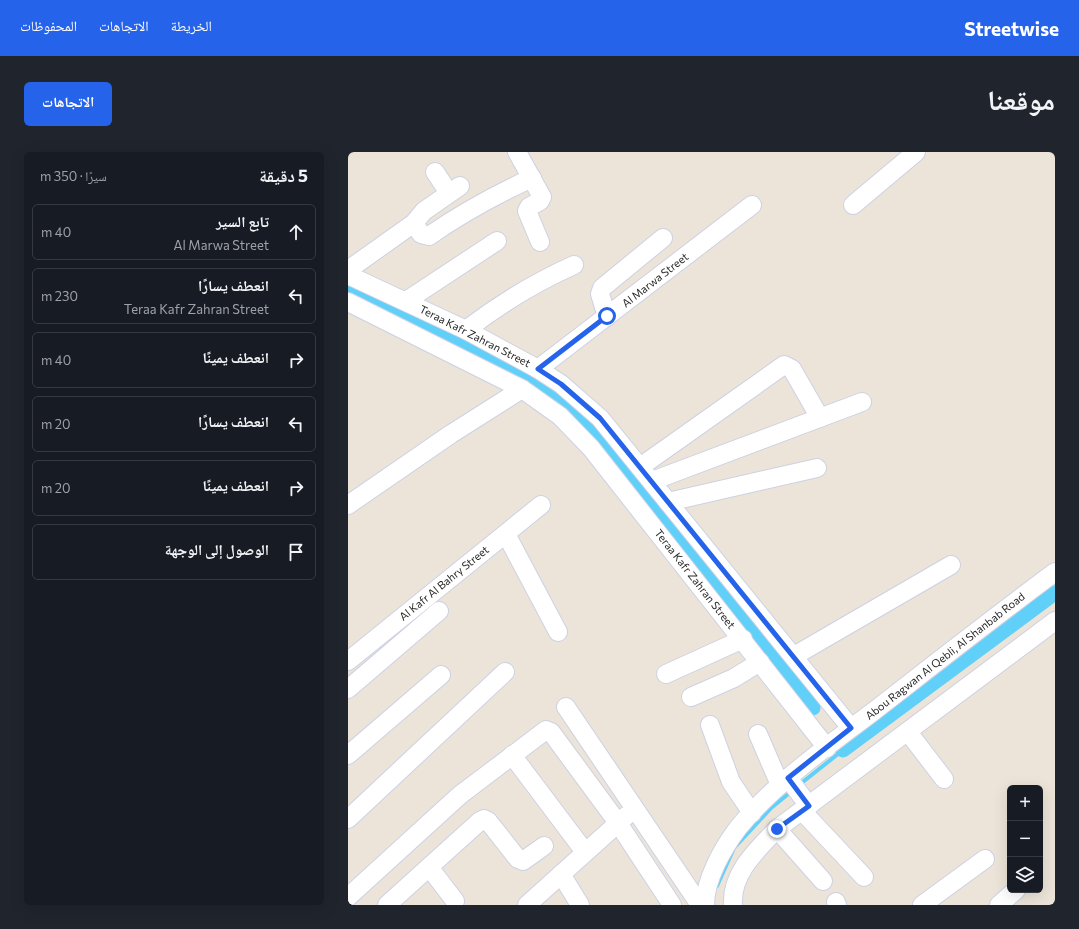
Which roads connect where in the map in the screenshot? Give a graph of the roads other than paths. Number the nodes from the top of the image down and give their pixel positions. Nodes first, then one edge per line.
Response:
1 (517, 152) edge
2 (916, 152) edge
3 (435, 172) dead end
4 (532, 178) junction
5 (752, 205) dead end
6 (853, 205) dead end
7 (414, 223) junction
8 (663, 238) dead end
9 (497, 241) dead end
10 (540, 242) dead end
11 (574, 264) dead end
12 (348, 270) edge
13 (348, 275) edge
14 (406, 301) junction
15 (348, 302) edge
16 (607, 316) junction
17 (466, 330) junction
18 (538, 369) junction
19 (522, 389) junction
20 (862, 402) dead end
21 (820, 418) junction
22 (640, 467) junction
23 (817, 468) dead end
24 (652, 481) junction
25 (668, 502) junction
26 (348, 505) edge
27 (540, 505) dead end
28 (506, 534) junction
29 (951, 565) dead end
30 (1055, 572) edge
31 (439, 611) dead end
32 (1055, 621) edge
33 (558, 632) dead end
34 (743, 639) junction
35 (794, 656) junction
36 (348, 661) edge
37 (760, 662) junction
38 (505, 672) dead end
39 (666, 674) dead end
40 (441, 675) dead end
41 (348, 688) edge
42 (691, 697) dead end
43 (566, 707) dead end
44 (710, 725) dead end
45 (851, 728) junction
46 (908, 732) junction
47 (758, 734) dead end
48 (827, 748) junction
49 (348, 755) edge
50 (512, 755) junction
51 (944, 779) dead end
52 (786, 781) junction
53 (805, 805) junction
54 (635, 808) junction
55 (752, 813) junction
56 (348, 819) edge
57 (618, 823) junction
58 (777, 829) junction
59 (544, 846) dead end
60 (585, 852) junction
61 (985, 859) dead end
62 (429, 867) junction
63 (561, 874) junction
64 (864, 878) dead end
65 (823, 881) dead end
66 (1013, 893) edge
67 (348, 897) edge
68 (455, 901) dead end
69 (395, 902) edge
70 (716, 902) edge
71 (527, 905) edge
72 (580, 905) edge
73 (672, 905) edge
74 (922, 905) edge
75 (999, 905) edge

1 - 4 street
2 - 6 street
3 - 7 street
4 - 7 street
4 - 10 street
5 - 16 street, Al Marwa Street
7 - 12 street
8 - 16 street
9 - 14 street
11 - 17 street
13 - 14 street, Teraa Kafr Zahran Street
14 - 17 street, Teraa Kafr Zahran Street
15 - 19 street, Teraa Kafr Zahran Street
16 - 18 street, Al Marwa Street
17 - 18 street, Teraa Kafr Zahran Street
18 - 22 street, Teraa Kafr Zahran Street
19 - 26 street
19 - 34 street, Teraa Kafr Zahran Street
20 - 21 street
21 - 22 street
21 - 24 street
22 - 24 street, Teraa Kafr Zahran Street
23 - 25 street
24 - 25 street, Teraa Kafr Zahran Street
25 - 35 street, Teraa Kafr Zahran Street
27 - 28 street, Al Kafr Al Bahry Street
28 - 33 street
28 - 36 street, Al Kafr Al Bahry Street
29 - 35 street
30 - 45 street, Abou Ragwan Al Qebli, Al Shanbab Road
31 - 41 street
32 - 46 street
34 - 37 street, Teraa Kafr Zahran Street
34 - 39 street
35 - 45 street, Teraa Kafr Zahran Street
37 - 42 street
37 - 48 street, Teraa Kafr Zahran Street
38 - 56 street
40 - 49 street
43 - 54 street
44 - 55 street
45 - 48 street, Abou Ragwan Al Qebli, Al Shanbab Road
46 - 51 street
46 - 53 street
47 - 52 street
48 - 52 street, Abou Ragwan Al Qebli, Al Shanbab Road
50 - 57 street
50 - 60 street
50 - 67 street
52 - 53 street
52 - 55 street, Abou Ragwan Al Qebli, Al Shanbab Road
53 - 58 street
53 - 64 street
54 - 57 street
54 - 70 street
55 - 70 street, Abou Ragwan Al Qebli, Al Shanbab Road
57 - 60 street
57 - 73 street
58 - 65 street
58 - 70 street
59 - 62 street
60 - 63 street
61 - 74 street
62 - 68 street
62 - 69 street
63 - 71 street
63 - 72 street
66 - 75 street

